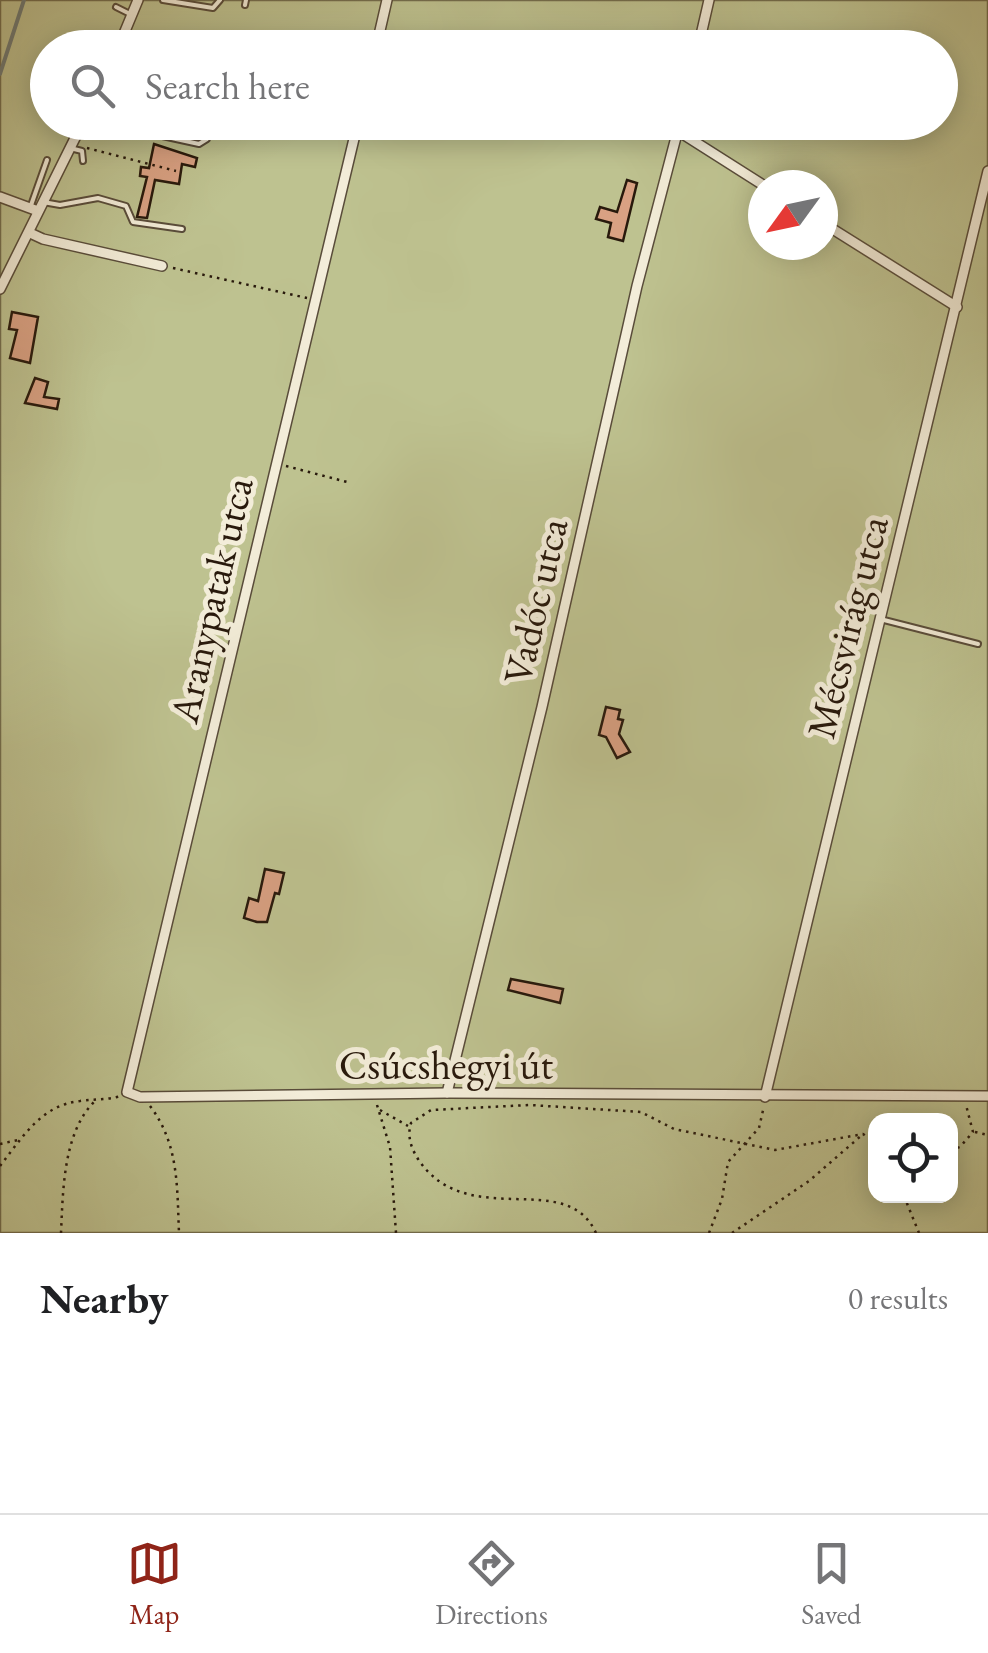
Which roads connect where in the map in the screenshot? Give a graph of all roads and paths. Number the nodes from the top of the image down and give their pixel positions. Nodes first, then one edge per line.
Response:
1 (138, 0) edge
2 (163, 0) edge
3 (220, 0) edge
4 (387, 0) edge
5 (709, 0) edge
6 (116, 7) dead end
7 (132, 14) junction
8 (125, 30) edge
9 (380, 30) edge
10 (702, 30) edge
11 (74, 140) edge
12 (181, 140) edge
13 (205, 140) edge
14 (354, 140) edge
15 (676, 140) edge
16 (698, 140) edge
17 (70, 148) junction
18 (82, 151) junction
19 (47, 160) dead end
20 (83, 161) dead end
21 (176, 171) dead end
22 (988, 171) edge
23 (748, 175) edge
24 (0, 197) edge
25 (37, 207) junction
26 (182, 229) dead end
27 (838, 232) edge
28 (30, 233) junction
29 (162, 266) joint
30 (0, 289) edge
31 (314, 299) junction
32 (956, 307) junction
33 (275, 464) junction
34 (351, 482) dead end
35 (879, 619) junction
36 (978, 644) dead end
37 (128, 1092) junction
38 (447, 1093) junction
39 (371, 1094) junction
40 (964, 1096) junction
41 (988, 1096) edge
42 (140, 1097) junction
43 (765, 1097) junction
44 (96, 1100) junction
45 (379, 1110) junction
46 (410, 1127) junction
47 (974, 1132) junction
48 (863, 1134) junction
49 (988, 1134) edge
50 (868, 1138) edge
51 (20, 1139) junction
52 (0, 1144) edge
53 (746, 1145) junction
54 (958, 1148) edge
55 (0, 1166) edge
56 (907, 1203) edge
57 (61, 1233) edge
58 (179, 1233) edge
59 (396, 1233) edge
60 (596, 1233) edge
61 (708, 1233) edge
62 (732, 1233) edge
63 (919, 1233) edge

1 - 7 street
2 - 3 lane
4 - 9 street
5 - 10 street
6 - 7 lane
7 - 8 street
11 - 17 street
12 - 13 lane
14 - 31 street, Aranypatak utca
15 - 38 street, Vadóc utca
16 - 23 street
17 - 18 lane
17 - 25 street
18 - 20 lane
18 - 21 path
19 - 25 lane
22 - 32 street, Mécsvirág utca
24 - 25 street
25 - 26 lane
25 - 28 street
27 - 32 street
28 - 29 street
28 - 30 street
29 - 31 path
31 - 33 street, Aranypatak utca
32 - 35 street, Mécsvirág utca
33 - 34 path
33 - 37 street, Aranypatak utca
35 - 36 lane
35 - 43 street, Mécsvirág utca
37 - 42 street, Csúcshegyi út
37 - 44 path
38 - 39 street, Csúcshegyi út
38 - 43 street, Csúcshegyi út
39 - 42 street, Csúcshegyi út
39 - 45 path
40 - 41 street, Csúcshegyi út
40 - 43 street, Csúcshegyi út
40 - 47 path
42 - 58 path
43 - 53 path
44 - 51 path
44 - 57 path
45 - 46 path
45 - 59 path
46 - 53 path
46 - 60 path
47 - 49 path
47 - 54 path
48 - 50 path
48 - 53 path
48 - 62 path
51 - 52 path
51 - 55 path
53 - 61 path
56 - 63 path

